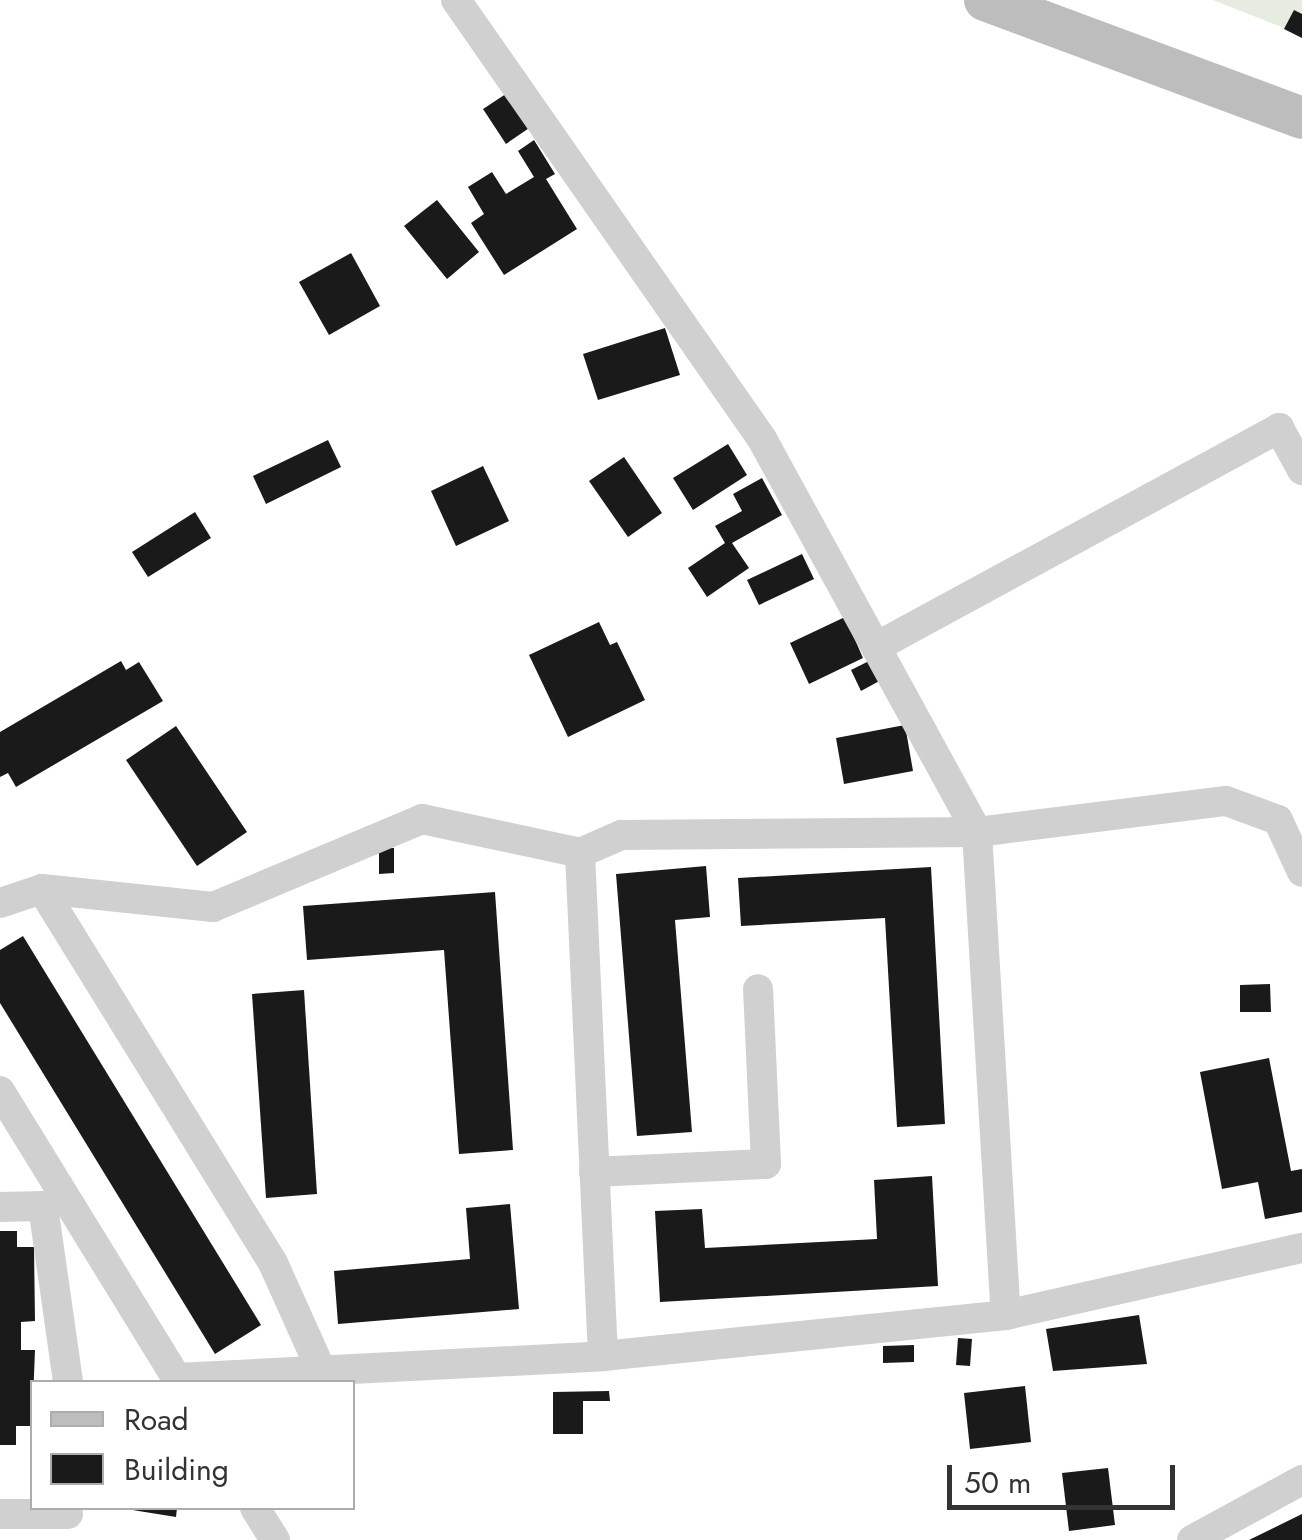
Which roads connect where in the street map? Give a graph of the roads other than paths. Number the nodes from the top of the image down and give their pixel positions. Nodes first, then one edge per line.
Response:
1 (456, 0) edge
2 (985, 0) edge
3 (1302, 118) edge
4 (1290, 422) edge
5 (1302, 470) edge
6 (876, 648) junction
7 (976, 832) junction
8 (580, 853) junction
9 (1302, 872) edge
10 (42, 889) junction
11 (0, 903) edge
12 (758, 989) dead end
13 (0, 1092) edge
14 (594, 1172) junction
15 (53, 1204) junction
16 (0, 1207) edge
17 (1302, 1248) edge
18 (1006, 1315) junction
19 (602, 1356) junction
20 (321, 1370) junction
21 (68, 1380) edge
22 (178, 1380) edge
23 (1302, 1480) edge
24 (256, 1510) edge
25 (0, 1514) edge
26 (68, 1521) edge
27 (274, 1540) edge
28 (1192, 1540) edge

1 - 6 street
2 - 3 street
4 - 5 street
4 - 6 street
6 - 7 street
7 - 8 street
7 - 9 street
7 - 18 street
8 - 10 street
8 - 14 street
10 - 11 street
10 - 20 street
12 - 14 street
13 - 15 street
14 - 19 street
15 - 16 street
15 - 21 street
15 - 22 street
17 - 18 street
18 - 19 street
19 - 20 street
20 - 22 street
23 - 28 street
24 - 27 street
25 - 26 street

